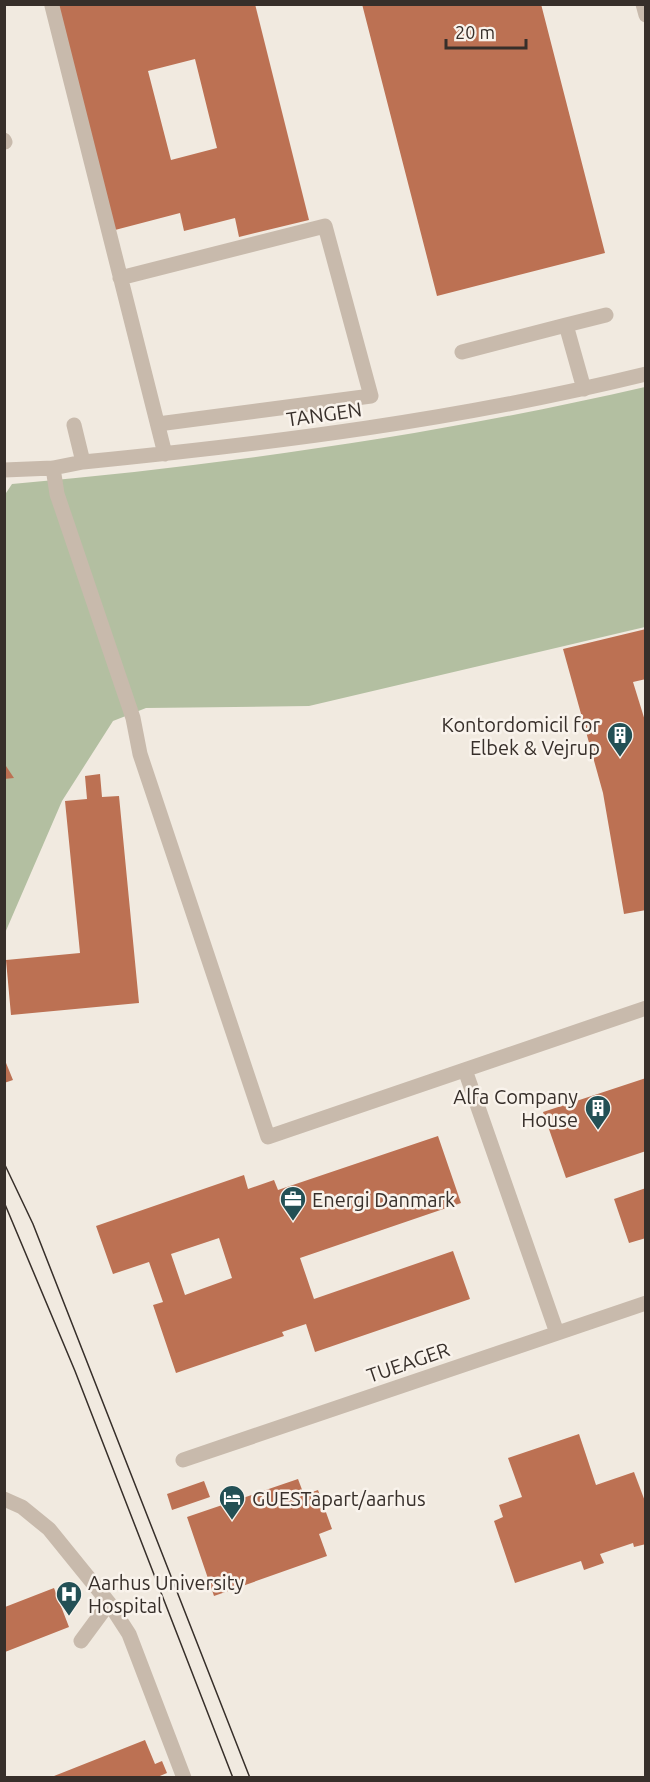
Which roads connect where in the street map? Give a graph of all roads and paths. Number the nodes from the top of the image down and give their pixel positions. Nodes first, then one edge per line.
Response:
1 (643, 4) edge
2 (52, 6) dead end
3 (645, 15) edge
4 (120, 278) junction
5 (606, 315) dead end
6 (566, 325) junction
7 (462, 352) dead end
8 (645, 374) edge
9 (584, 389) junction
10 (158, 424) junction
11 (74, 425) dead end
12 (165, 454) junction
13 (83, 462) junction
14 (53, 468) junction
15 (4, 470) edge
16 (645, 1008) edge
17 (465, 1070) junction
18 (645, 1303) edge
19 (557, 1334) junction
20 (183, 1460) dead end
21 (4, 1499) edge
22 (109, 1603) junction
23 (81, 1641) dead end
24 (184, 1778) edge

1 - 3 street
2 - 4 street
4 - 10 street
4 - 10 street
5 - 6 street
6 - 7 street
6 - 9 street
8 - 9 street, TANGEN
9 - 12 street, TANGEN
10 - 12 street
11 - 13 street
12 - 13 street, TANGEN
13 - 14 street, TANGEN
14 - 15 street, TANGEN
14 - 17 street
16 - 17 street
17 - 19 street
18 - 19 street, TUEAGER
19 - 20 street, TUEAGER
21 - 22 street
22 - 23 street
22 - 24 street

